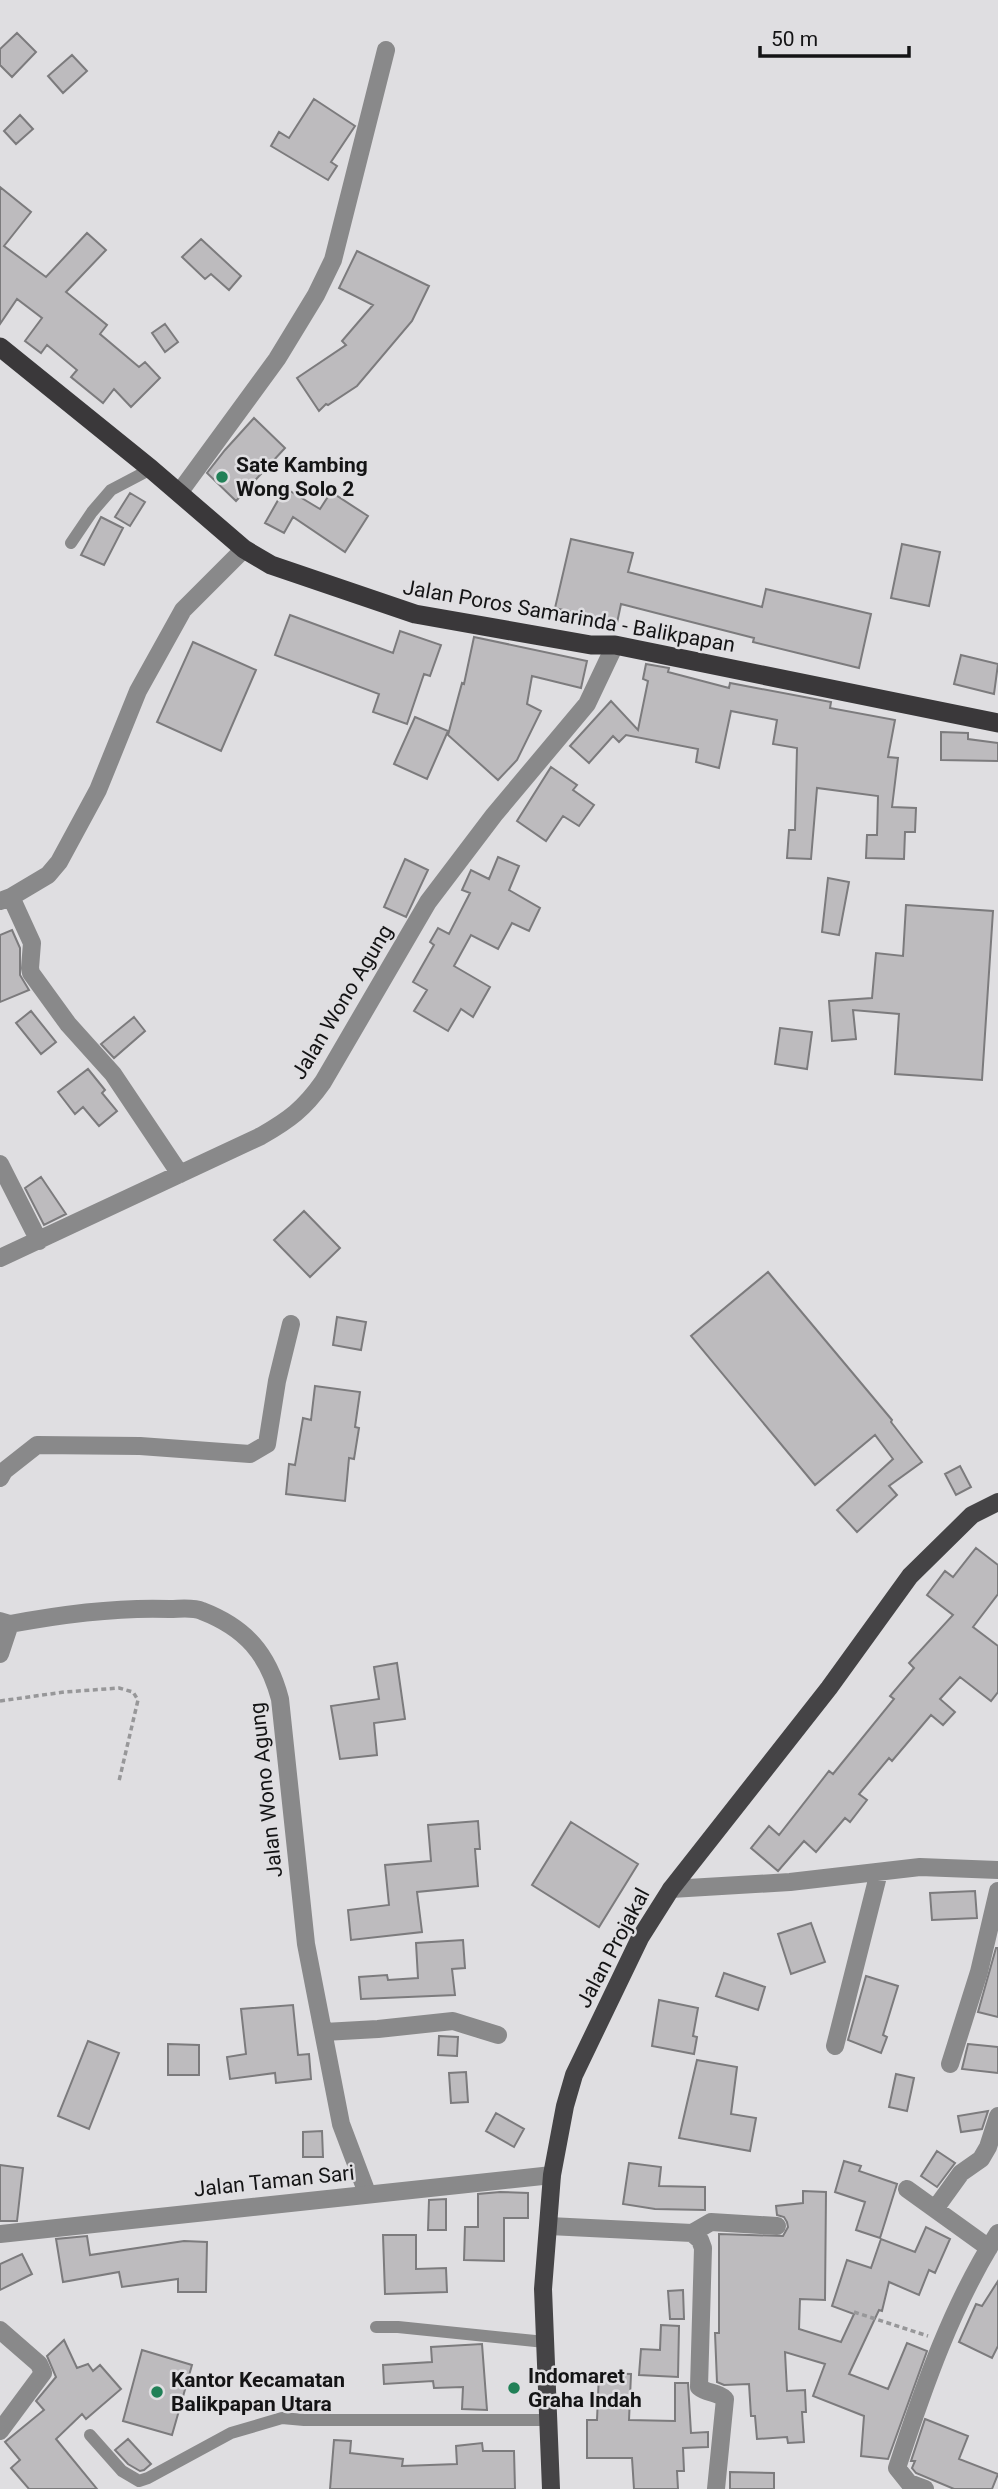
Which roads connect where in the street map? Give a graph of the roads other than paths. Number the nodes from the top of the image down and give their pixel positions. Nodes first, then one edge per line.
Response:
1 (386, 50) dead end
2 (0, 347) edge
3 (151, 469) junction
4 (179, 493) junction
5 (71, 543) dead end
6 (244, 549) junction
7 (615, 645) junction
8 (998, 723) edge
9 (5, 899) edge
10 (0, 1164) edge
11 (180, 1174) junction
12 (39, 1241) junction
13 (0, 1258) edge
14 (292, 1324) dead end
15 (0, 1478) edge
16 (998, 1502) edge
17 (5, 1623) edge
18 (0, 1654) edge
19 (998, 1870) edge
20 (879, 1872) junction
21 (671, 1889) junction
22 (998, 1891) edge
23 (324, 2032) junction
24 (498, 2035) dead end
25 (835, 2046) dead end
26 (950, 2064) dead end
27 (998, 2116) edge
28 (552, 2175) junction
29 (907, 2189) dead end
30 (367, 2193) junction
31 (935, 2209) junction
32 (777, 2226) dead end
33 (549, 2227) junction
34 (692, 2233) junction
35 (0, 2234) edge
36 (993, 2240) edge
37 (376, 2327) dead end
38 (0, 2330) edge
39 (545, 2343) junction
40 (547, 2420) junction
41 (0, 2431) edge
42 (90, 2435) dead end
43 (551, 2489) edge
44 (716, 2489) edge
45 (925, 2489) edge

1 - 4 street
2 - 3 highway, Jalan Poros Samarinda - Balikpapan
3 - 4 highway, Jalan Poros Samarinda - Balikpapan
3 - 5 lane
4 - 6 highway, Jalan Poros Samarinda - Balikpapan
6 - 7 highway, Jalan Poros Samarinda - Balikpapan
6 - 9 street
7 - 8 highway, Jalan Poros Samarinda - Balikpapan
7 - 11 street, Jalan Wono Agung
9 - 11 street
10 - 12 street
11 - 12 street, Jalan Wono Agung
12 - 13 street, Jalan Wono Agung
14 - 15 street
16 - 21 main road, Jalan Projakal
17 - 18 street
17 - 23 street, Jalan Wono Agung
19 - 20 street
20 - 21 street
20 - 25 street
21 - 28 main road, Jalan Projakal
22 - 26 street
23 - 24 street
23 - 30 street, Jalan Wono Agung
27 - 31 street
28 - 30 street, Jalan Taman Sari
28 - 33 main road, Jalan Projakal
29 - 31 street
30 - 35 street, Jalan Taman Sari
31 - 36 street
32 - 34 street
33 - 34 street
33 - 39 main road, Jalan Projakal
34 - 44 street
36 - 45 street
37 - 39 lane
38 - 41 street
39 - 40 main road, Jalan Projakal
40 - 42 lane
40 - 43 main road, Jalan Projakal

